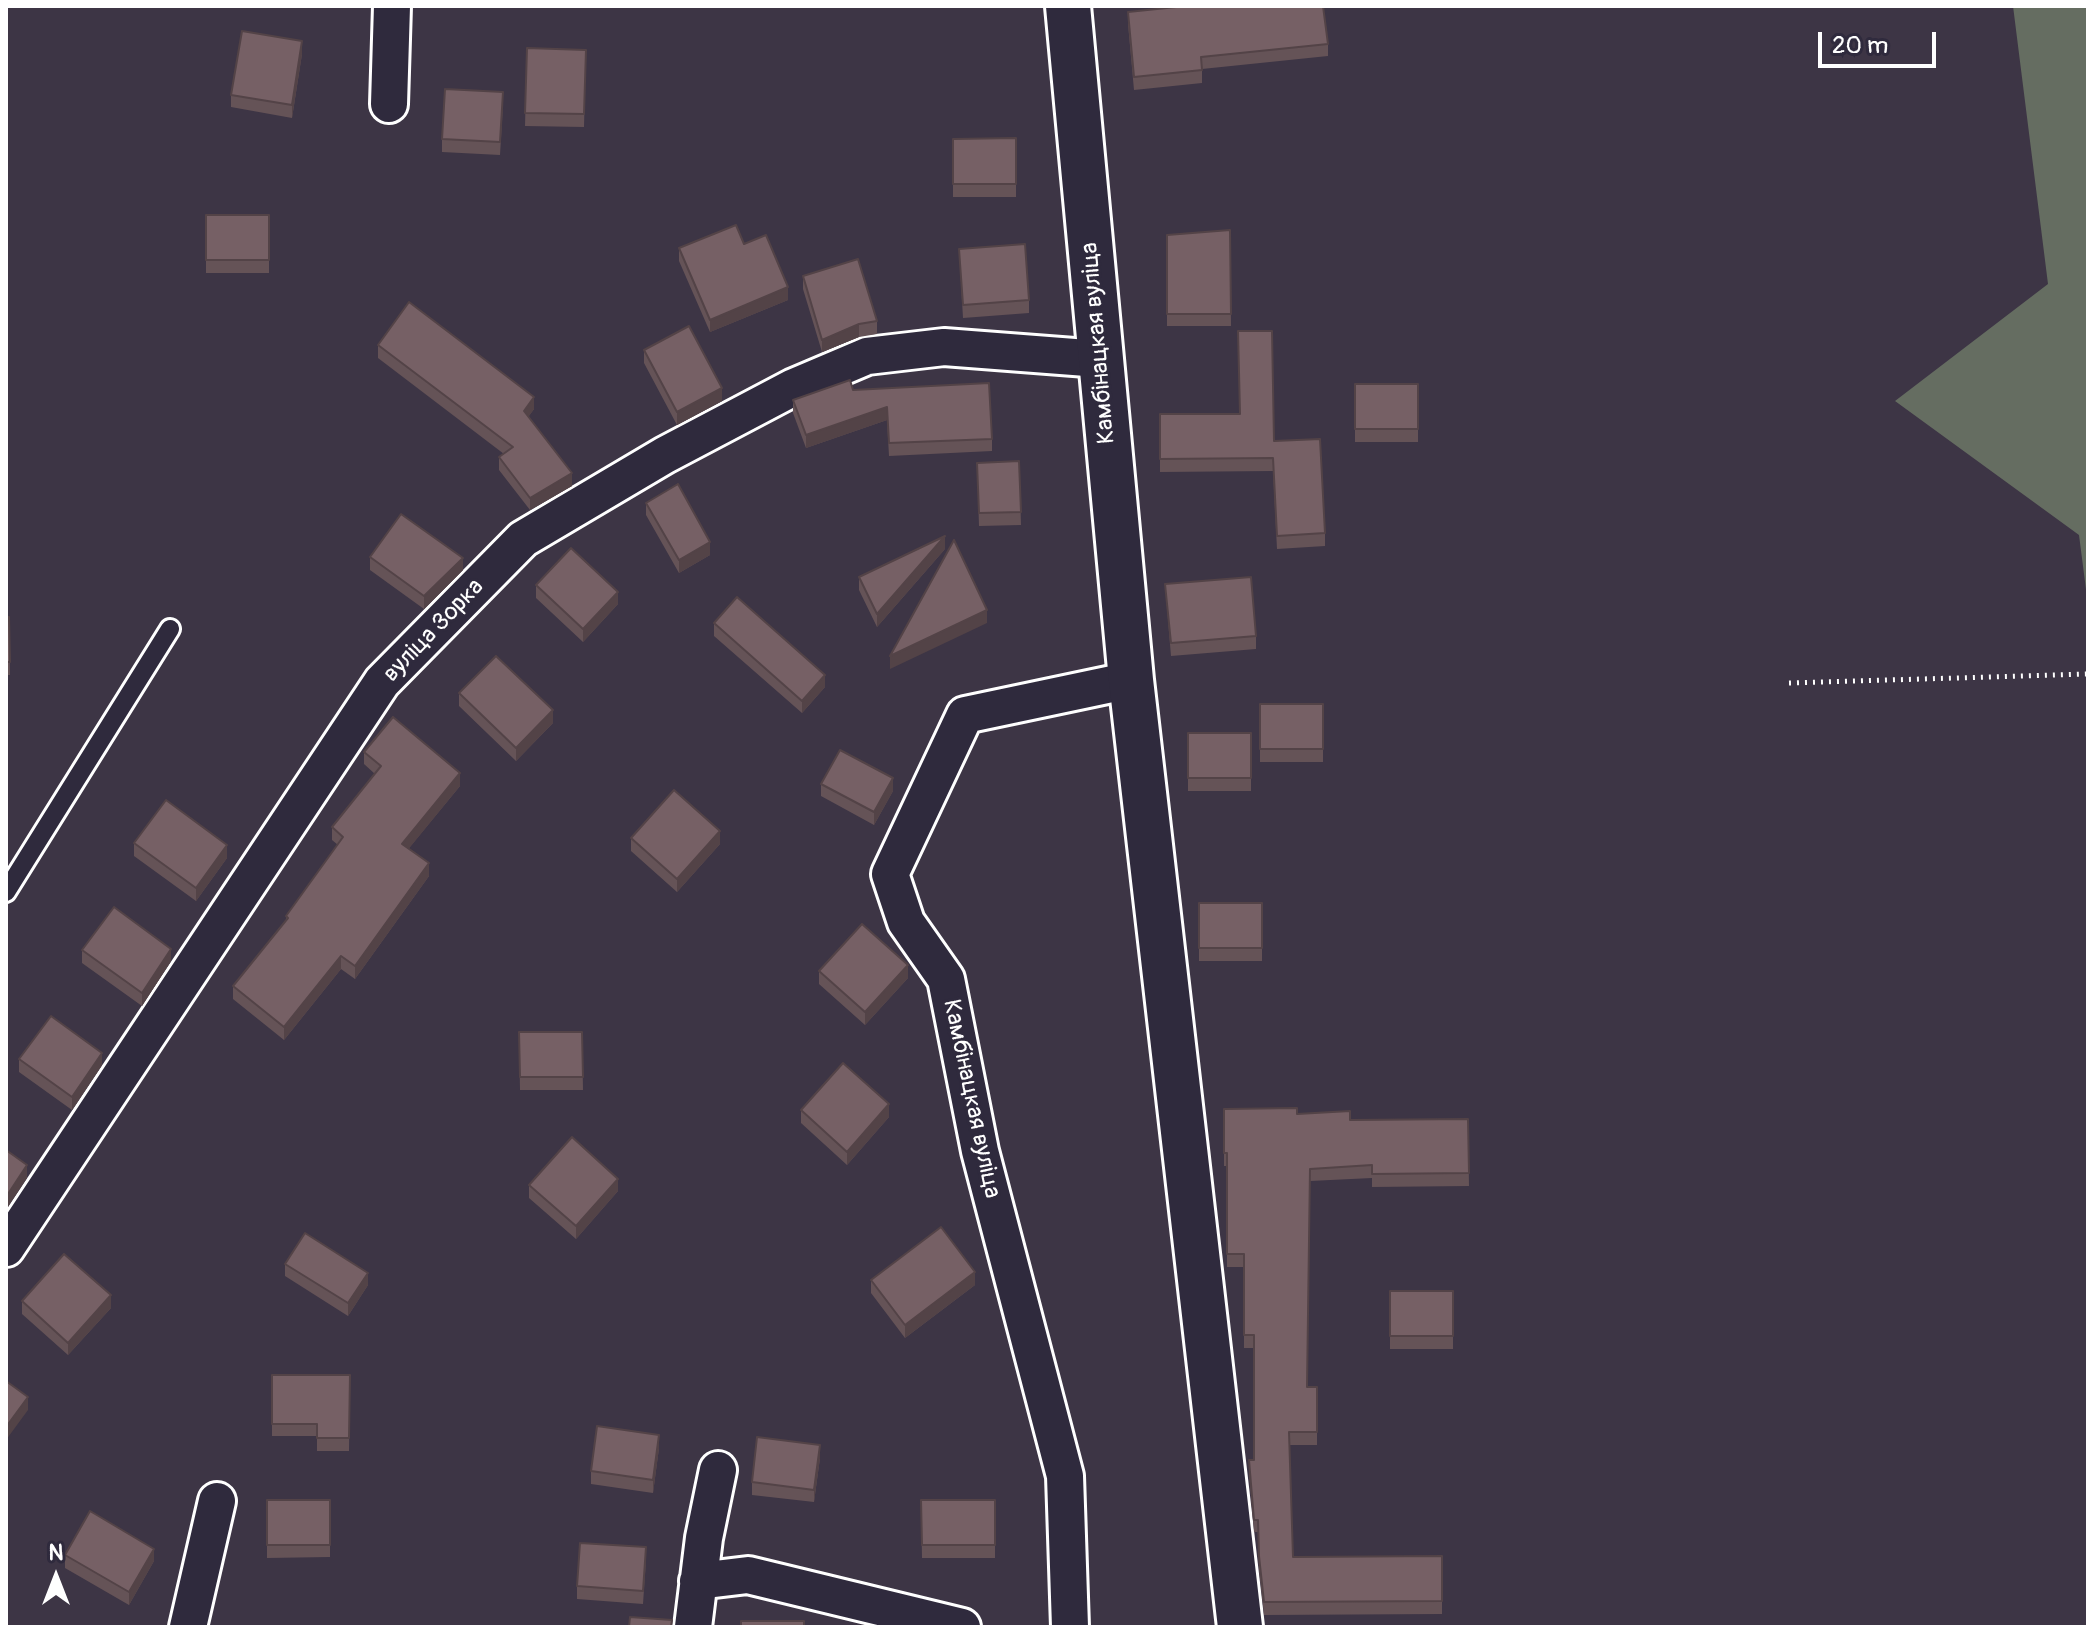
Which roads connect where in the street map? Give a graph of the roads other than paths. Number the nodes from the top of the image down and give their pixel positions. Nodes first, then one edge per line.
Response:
1 (392, 6) edge
2 (1068, 6) edge
3 (389, 104) dead end
4 (1100, 359) junction
5 (170, 629) dead end
6 (1131, 680) junction
7 (6, 892) edge
8 (6, 1248) edge
9 (718, 1470) dead end
10 (217, 1501) dead end
11 (698, 1581) junction
12 (188, 1627) edge
13 (693, 1627) edge
14 (962, 1627) edge
15 (1070, 1627) edge
16 (1240, 1627) edge

1 - 3 street
2 - 4 street, Камбінацкая вуліца
4 - 6 street, Камбінацкая вуліца
4 - 8 street, вуліца Зорка
5 - 7 lane
6 - 15 street, Камбінацкая вуліца
6 - 16 street, Камбінацкая вуліца
9 - 11 street
10 - 12 street
11 - 13 street
11 - 14 street

